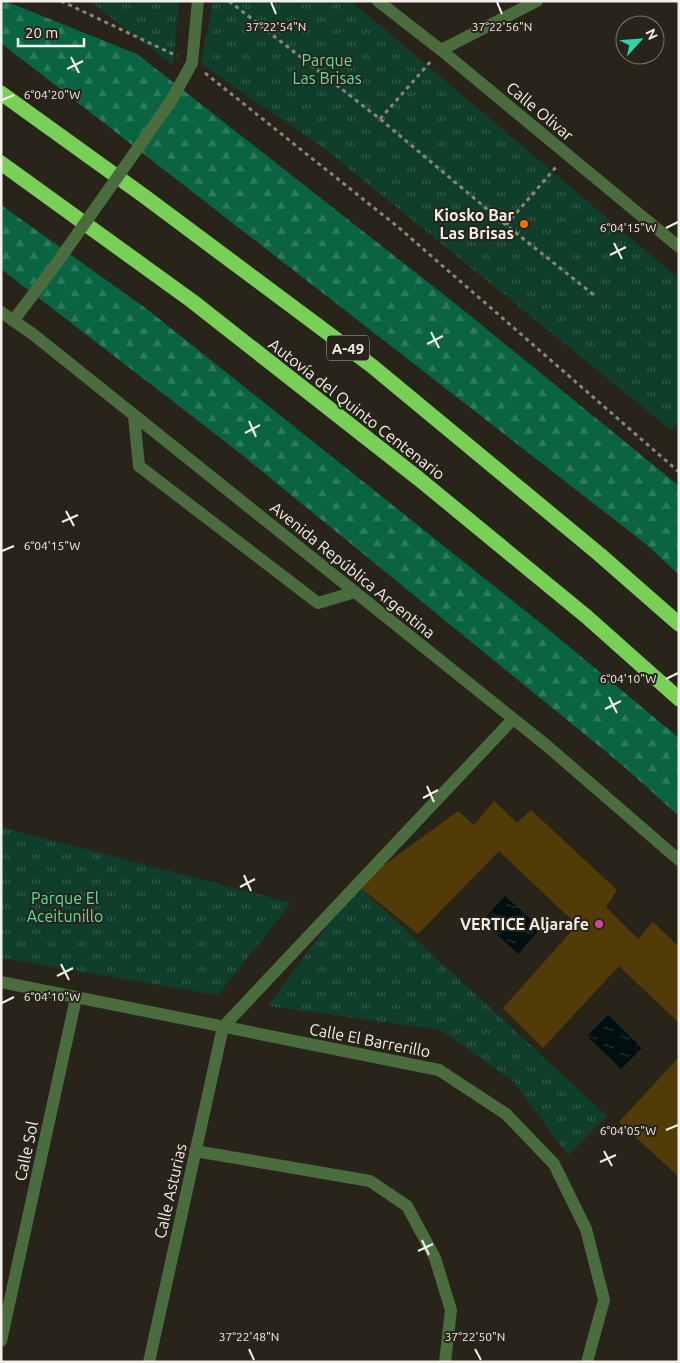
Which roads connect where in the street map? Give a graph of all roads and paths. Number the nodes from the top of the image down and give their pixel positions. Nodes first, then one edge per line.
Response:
1 (61, 1) edge
2 (198, 1) edge
3 (229, 1) edge
4 (378, 1) edge
5 (537, 1) edge
6 (441, 50) junction
7 (192, 63) junction
8 (1, 93) edge
9 (380, 119) junction
10 (567, 155) junction
11 (1, 163) edge
12 (506, 226) junction
13 (679, 247) edge
14 (594, 295) dead end
15 (1, 312) edge
16 (13, 321) junction
17 (134, 416) junction
18 (679, 472) edge
19 (355, 592) junction
20 (679, 624) edge
21 (679, 699) edge
22 (513, 719) junction
23 (679, 860) edge
24 (1, 982) edge
25 (76, 998) junction
26 (223, 1027) junction
27 (196, 1151) junction
28 (1, 1341) edge
29 (149, 1362) edge
30 (445, 1362) edge
31 (587, 1362) edge

1 - 7 path
2 - 7 street
3 - 9 path
4 - 6 street, Calle Olivar
5 - 6 street
6 - 9 path
6 - 10 street, Calle Olivar
7 - 16 street, bridge
7 - 18 path
8 - 20 highway, A-49
9 - 12 path
10 - 12 path
10 - 13 street, Calle Olivar
11 - 21 highway, Autovía del Quinto Centenario
12 - 14 path
15 - 16 street, Avenida República Argentina
16 - 17 street, Avenida República Argentina
17 - 19 street, Avenida República Argentina
17 - 19 street
19 - 22 street, Avenida República Argentina
22 - 23 street, Avenida República Argentina
22 - 26 street
24 - 25 street, Calle El Barrerillo
25 - 26 street, Calle El Barrerillo
25 - 28 street, Calle Sol
26 - 27 street, Calle Asturias
26 - 31 street, Calle El Barrerillo
27 - 29 street, Calle Asturias
27 - 30 street

